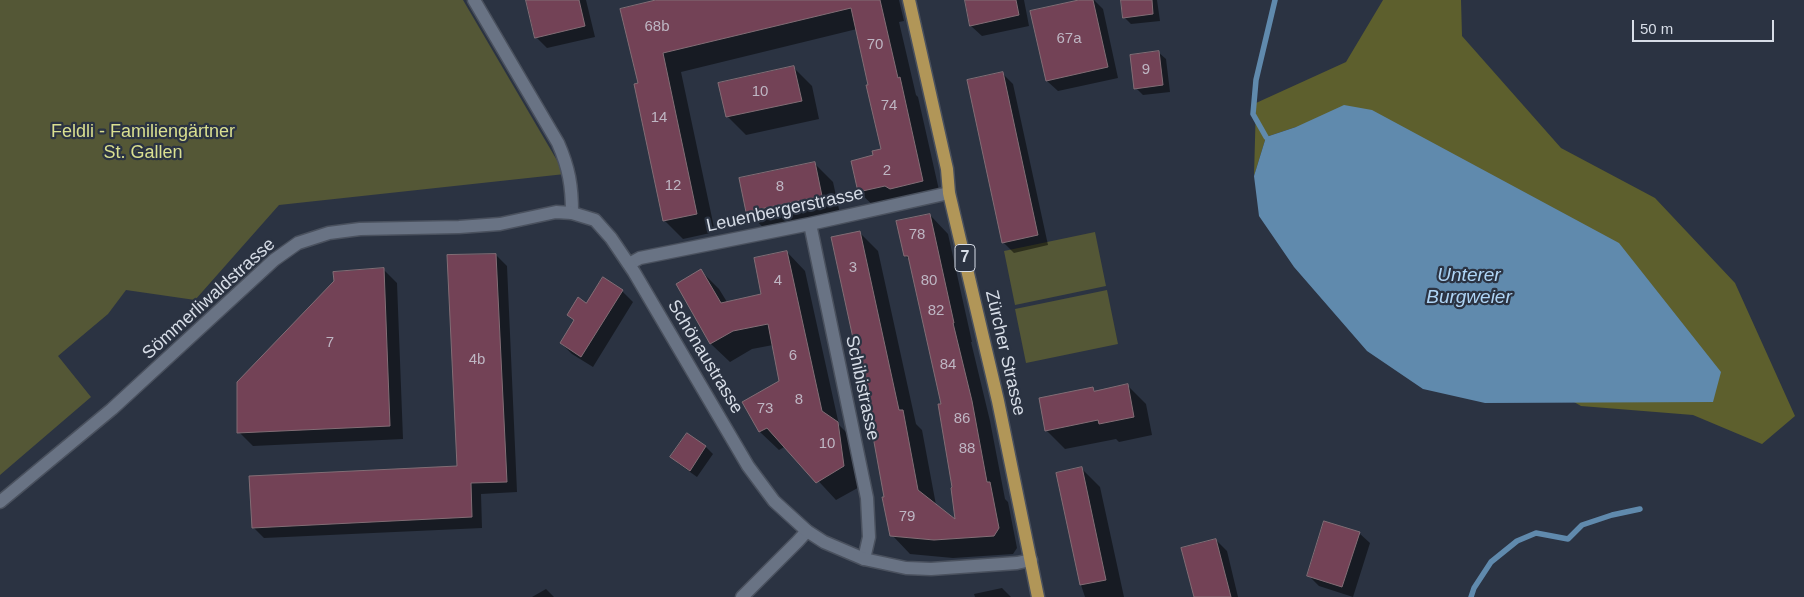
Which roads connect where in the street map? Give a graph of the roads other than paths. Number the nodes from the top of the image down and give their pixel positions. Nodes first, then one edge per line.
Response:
1 (474, 0) edge
2 (909, 0) edge
3 (949, 193) junction
4 (572, 213) junction
5 (810, 224) junction
6 (629, 264) junction
7 (0, 502) edge
8 (807, 531) junction
9 (864, 559) junction
10 (1031, 560) junction
11 (742, 597) edge
12 (1038, 597) edge

1 - 4 street
2 - 3 main road, Zürcher Strasse / 7
3 - 5 street, Leuenbergerstrasse
3 - 10 main road, Zürcher Strasse / 7
4 - 6 street, Schönaustrasse
4 - 7 street, Sömmerliwaldstrasse
5 - 6 street, Leuenbergerstrasse
5 - 9 street, Schibistrasse
6 - 8 street, Schönaustrasse
8 - 9 street, Schönaustrasse
8 - 11 street
9 - 10 street, Schönaustrasse
10 - 12 main road, Zürcher Strasse / 7

